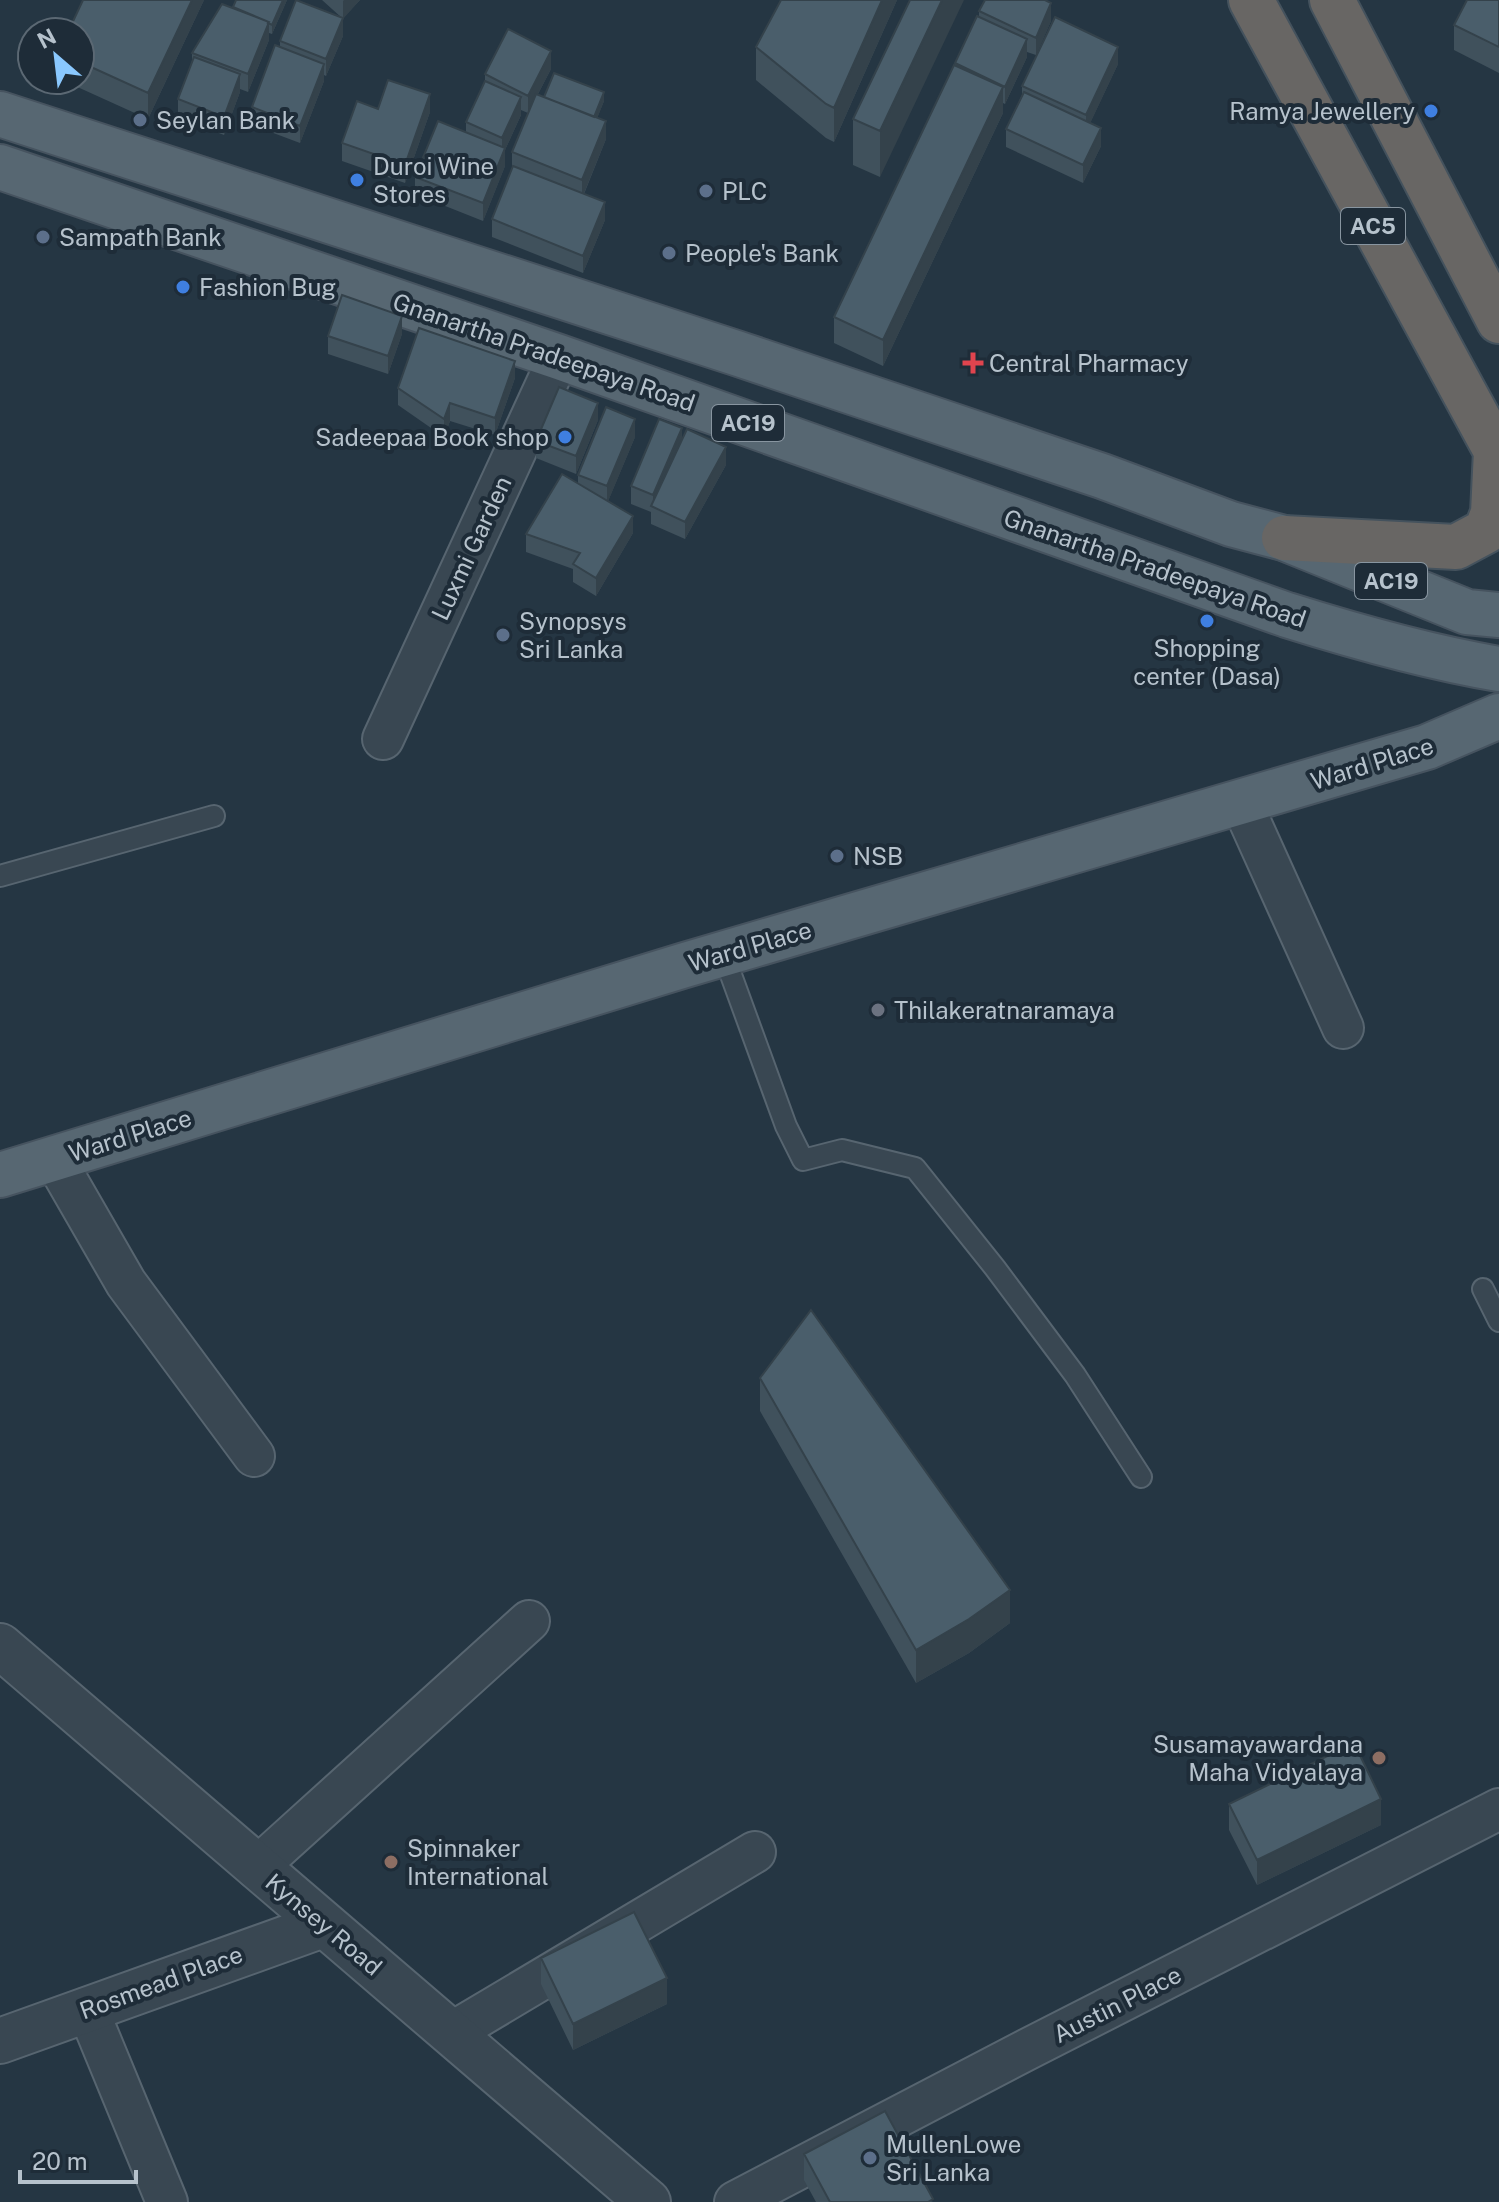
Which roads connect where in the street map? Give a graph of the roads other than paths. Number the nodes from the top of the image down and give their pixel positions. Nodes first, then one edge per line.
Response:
1 (1251, 0) edge
2 (1332, 0) edge
3 (0, 114) edge
4 (0, 167) edge
5 (1499, 321) edge
6 (559, 357) junction
7 (1497, 458) edge
8 (1284, 538) junction
9 (1499, 615) edge
10 (1499, 669) edge
11 (1499, 716) edge
12 (383, 739) dead end
13 (1241, 802) junction
14 (214, 816) dead end
15 (0, 876) edge
16 (723, 953) junction
17 (1343, 1028) dead end
18 (54, 1158) junction
19 (0, 1175) edge
20 (1483, 1289) dead end
21 (1499, 1321) edge
22 (254, 1456) dead end
23 (1141, 1477) dead end
24 (529, 1621) dead end
25 (0, 1646) edge
26 (1499, 1809) edge
27 (755, 1852) dead end
28 (256, 1868) junction
29 (323, 1925) junction
30 (87, 2008) junction
31 (453, 2032) junction
32 (0, 2041) edge
33 (167, 2202) edge
34 (648, 2202) edge
35 (735, 2202) edge

1 - 7 highway, AC5
2 - 5 highway, AC5
3 - 8 main road, AC19
4 - 6 main road, Gnanartha Pradeepaya Road / AC19
6 - 10 main road, Gnanartha Pradeepaya Road / AC19
6 - 12 street, Luxmi Garden
7 - 8 highway
8 - 9 main road, AC19
11 - 13 main road, Ward Place
13 - 16 main road, Ward Place
13 - 17 street
14 - 15 lane
16 - 18 main road, Ward Place
16 - 23 lane
18 - 19 main road, Ward Place
18 - 22 street
20 - 21 lane
24 - 28 street
25 - 28 street, Kynsey Road
26 - 35 street, Austin Place
27 - 31 street
28 - 29 street, Kynsey Road
29 - 30 street, Rosmead Place
29 - 31 street, Kynsey Road
30 - 32 street, Rosmead Place
30 - 33 street
31 - 34 street, Kynsey Road

